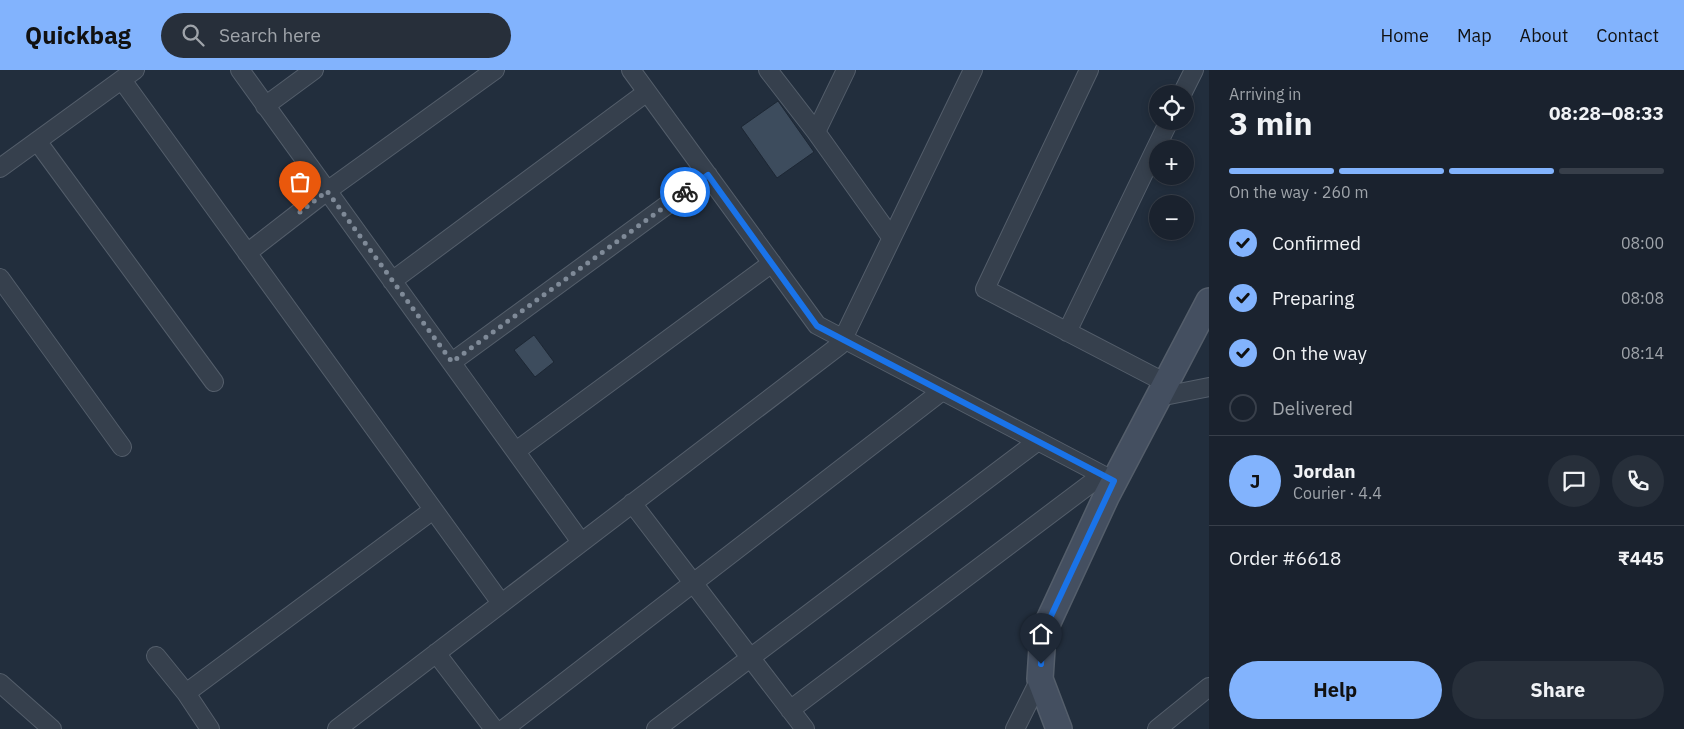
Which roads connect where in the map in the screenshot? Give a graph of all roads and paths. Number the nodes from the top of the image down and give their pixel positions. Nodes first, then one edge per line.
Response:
1 (240, 70) edge
2 (314, 70) edge
3 (495, 70) edge
4 (631, 70) edge
5 (768, 70) edge
6 (846, 70) edge
7 (973, 70) edge
8 (1089, 70) edge
9 (1194, 70) edge
10 (129, 75) edge
11 (1186, 85) edge
12 (647, 92) junction
13 (266, 106) junction
14 (1165, 130) edge
15 (816, 132) junction
16 (36, 141) junction
17 (0, 168) edge
18 (708, 175) junction
19 (327, 191) junction
20 (891, 237) junction
21 (247, 253) junction
22 (772, 263) junction
23 (0, 278) edge
24 (392, 281) junction
25 (1209, 300) edge
26 (1068, 332) junction
27 (842, 339) junction
28 (452, 362) junction
29 (214, 382) dead end
30 (1209, 387) edge
31 (1162, 390) junction
32 (942, 391) junction
33 (1038, 441) junction
34 (122, 447) dead end
35 (516, 451) junction
36 (1108, 478) junction
37 (632, 504) junction
38 (433, 510) junction
39 (582, 542) junction
40 (693, 583) junction
41 (501, 603) junction
42 (436, 653) junction
43 (156, 656) dead end
44 (750, 658) junction
45 (1040, 680) junction
46 (0, 683) edge
47 (1209, 687) edge
48 (186, 693) junction
49 (790, 710) junction
50 (52, 729) edge
51 (210, 729) edge
52 (337, 729) edge
53 (494, 729) edge
54 (504, 729) edge
55 (656, 729) edge
56 (805, 729) edge
57 (1015, 729) edge
58 (1059, 729) edge
59 (1157, 729) edge

1 - 13 street
2 - 13 street
3 - 19 street
4 - 12 street
5 - 15 street
6 - 15 street
7 - 20 street
8 - 26 street
9 - 11 street
10 - 16 street
10 - 21 street
12 - 18 street
12 - 24 street
13 - 19 street
14 - 26 street
15 - 20 street
16 - 17 street
16 - 29 street
18 - 22 street
18 - 28 street
19 - 21 street
19 - 24 street
20 - 27 street
21 - 38 street
22 - 27 street
22 - 35 street
23 - 34 street
24 - 28 street
25 - 31 street
26 - 31 street
27 - 32 street
27 - 37 street
28 - 35 street
30 - 31 street
31 - 36 street
32 - 33 street
32 - 40 street
33 - 36 street
33 - 44 street
35 - 39 street
36 - 45 street
36 - 49 street
37 - 39 street
37 - 40 street
38 - 41 street
38 - 48 street
39 - 41 street
40 - 44 street
40 - 54 street
41 - 42 street
42 - 52 street
42 - 53 street
43 - 48 street
44 - 49 street
44 - 55 street
45 - 57 street
45 - 58 street
46 - 50 street
47 - 59 street
48 - 51 street
49 - 56 street

